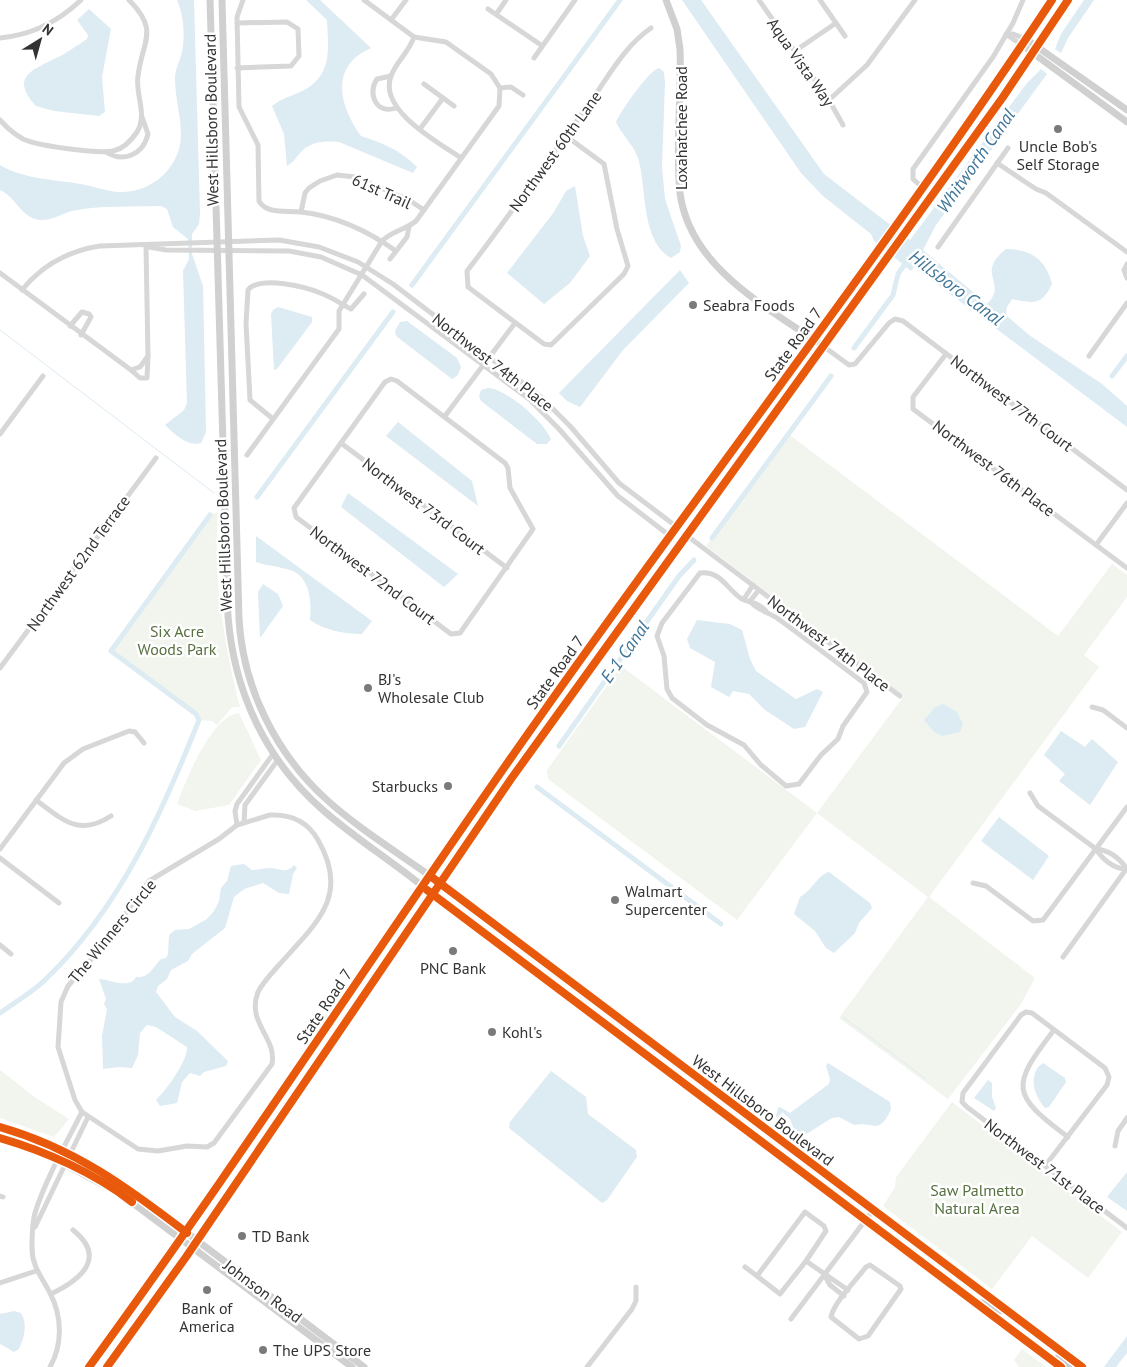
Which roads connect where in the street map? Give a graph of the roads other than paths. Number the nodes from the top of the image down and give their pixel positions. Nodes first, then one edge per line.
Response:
1 (81, 0) edge
2 (129, 0) edge
3 (210, 0) edge
4 (222, 0) edge
5 (243, 0) edge
6 (364, 0) edge
7 (406, 0) edge
8 (506, 0) edge
9 (575, 0) edge
10 (666, 0) edge
11 (758, 0) edge
12 (820, 0) edge
13 (915, 0) edge
14 (1023, 0) edge
15 (1068, 0) edge
16 (1048, 2) edge
17 (488, 9) dead end
18 (497, 13) junction
19 (391, 20) junction
20 (237, 23) junction
21 (836, 23) junction
22 (651, 28) dead end
23 (1006, 34) junction
24 (845, 36) dead end
25 (414, 37) junction
26 (0, 38) edge
27 (1024, 42) junction
28 (542, 45) junction
29 (1038, 45) junction
30 (795, 51) junction
31 (1032, 54) junction
32 (534, 58) dead end
33 (237, 68) junction
34 (391, 76) junction
35 (424, 84) dead end
36 (500, 88) junction
37 (523, 95) dead end
38 (443, 98) junction
39 (829, 100) junction
40 (454, 106) dead end
41 (396, 108) junction
42 (1127, 110) edge
43 (142, 116) junction
44 (0, 120) edge
45 (1127, 122) edge
46 (843, 125) dead end
47 (420, 129) junction
48 (566, 136) junction
49 (1008, 148) dead end
50 (105, 152) junction
51 (460, 158) junction
52 (998, 163) junction
53 (924, 188) junction
54 (424, 210) junction
55 (301, 212) junction
56 (408, 227) junction
57 (228, 240) junction
58 (217, 241) junction
59 (382, 241) junction
60 (165, 242) junction
61 (146, 246) junction
62 (938, 247) dead end
63 (217, 249) junction
64 (228, 249) junction
65 (166, 250) junction
66 (396, 251) junction
67 (1127, 252) edge
68 (390, 259) dead end
69 (1127, 264) edge
70 (367, 267) junction
71 (0, 273) edge
72 (362, 275) junction
73 (1127, 278) edge
74 (22, 290) junction
75 (364, 294) dead end
76 (1127, 302) edge
77 (343, 305) junction
78 (515, 323) junction
79 (70, 326) junction
80 (81, 335) junction
81 (813, 339) junction
82 (823, 346) junction
83 (946, 354) junction
84 (148, 356) junction
85 (1089, 356) dead end
86 (489, 357) junction
87 (483, 365) junction
88 (130, 370) junction
89 (43, 376) dead end
90 (445, 416) junction
91 (273, 419) junction
92 (0, 434) edge
93 (341, 443) junction
94 (247, 455) dead end
95 (156, 458) dead end
96 (1127, 490) edge
97 (1127, 503) edge
98 (693, 504) junction
99 (677, 527) junction
100 (686, 535) junction
101 (670, 536) junction
102 (1096, 545) junction
103 (668, 559) junction
104 (507, 568) junction
105 (1127, 568) edge
106 (753, 585) junction
107 (758, 590) junction
108 (748, 601) junction
109 (0, 668) edge
110 (563, 683) junction
111 (900, 696) dead end
112 (1092, 707) dead end
113 (557, 715) junction
114 (1127, 728) edge
115 (144, 743) dead end
116 (285, 752) junction
117 (275, 757) junction
118 (246, 790) junction
119 (1030, 793) dead end
120 (252, 794) junction
121 (36, 800) junction
122 (1127, 807) edge
123 (112, 816) dead end
124 (244, 822) junction
125 (237, 825) junction
126 (0, 849) edge
127 (1096, 849) junction
128 (0, 858) edge
129 (1127, 869) edge
130 (429, 875) junction
131 (973, 883) dead end
132 (439, 884) junction
133 (421, 885) junction
134 (432, 894) junction
135 (59, 902) dead end
136 (0, 945) edge
137 (12, 954) dead end
138 (1063, 957) dead end
139 (571, 998) junction
140 (596, 1001) junction
141 (584, 1008) junction
142 (611, 1013) junction
143 (1054, 1030) junction
144 (324, 1031) junction
145 (323, 1056) junction
146 (304, 1061) junction
147 (305, 1082) junction
148 (720, 1110) junction
149 (82, 1112) junction
150 (88, 1117) junction
151 (1127, 1118) edge
152 (762, 1126) junction
153 (0, 1127) edge
154 (1068, 1137) junction
155 (0, 1138) edge
156 (758, 1139) junction
157 (781, 1140) junction
158 (1115, 1146) dead end
159 (63, 1150) junction
160 (71, 1154) junction
161 (59, 1160) junction
162 (66, 1164) junction
163 (1045, 1166) junction
164 (873, 1210) junction
165 (866, 1220) junction
166 (1127, 1228) edge
167 (34, 1230) junction
168 (73, 1230) dead end
169 (186, 1233) junction
170 (182, 1240) junction
171 (197, 1241) junction
172 (192, 1248) junction
173 (806, 1261) junction
174 (745, 1267) dead end
175 (36, 1270) junction
176 (824, 1275) junction
177 (757, 1276) junction
178 (0, 1283) edge
179 (636, 1288) dead end
180 (848, 1290) junction
181 (962, 1292) junction
182 (51, 1294) junction
183 (844, 1296) junction
184 (987, 1296) junction
185 (976, 1303) junction
186 (1010, 1313) junction
187 (791, 1319) dead end
188 (328, 1350) junction
189 (1044, 1354) junction
190 (363, 1366) edge
191 (50, 1367) edge
192 (90, 1367) edge
193 (107, 1367) edge
194 (352, 1367) edge
195 (588, 1367) edge
196 (1061, 1367) edge
197 (1069, 1367) edge
198 (1082, 1367) edge

1 - 26 street
2 - 43 street
3 - 58 street, West Hillsboro Boulevard
4 - 57 street, West Hillsboro Boulevard
5 - 20 street
6 - 19 street
7 - 19 street
8 - 18 street
9 - 28 street
10 - 81 street, Loxahatchee Road
11 - 30 street, Aqua Vista Way
12 - 21 street
13 - 39 street
14 - 23 street
15 - 29 main road, State Road 7
16 - 27 main road, State Road 7
17 - 18 street
18 - 28 street
19 - 25 street
20 - 33 street
20 - 33 street
21 - 24 street
21 - 30 street
22 - 48 street, Northwest 60th Lane
23 - 27 street
23 - 53 street
25 - 34 street
25 - 36 street
27 - 29 street
27 - 31 street
27 - 53 main road, State Road 7
28 - 32 street
29 - 31 main road, State Road 7
29 - 42 street
30 - 39 street, Aqua Vista Way
31 - 45 street
31 - 82 main road, State Road 7
33 - 55 street
34 - 41 street
34 - 41 street
35 - 38 street
36 - 37 street
36 - 51 street
38 - 40 street
38 - 47 street
39 - 46 street, Aqua Vista Way
41 - 47 street
43 - 50 street
43 - 50 street
44 - 50 street
47 - 51 street
48 - 78 street, Northwest 60th Lane
48 - 78 street
49 - 52 street
51 - 54 street
52 - 62 street
52 - 67 street
53 - 81 main road, State Road 7
54 - 55 street, 61st Trail
54 - 56 street
55 - 59 street
56 - 59 street
56 - 66 street
57 - 58 street, Northwest 74th Place
57 - 64 street, West Hillsboro Boulevard
57 - 70 street, Northwest 74th Place
58 - 60 street, Northwest 74th Place
58 - 63 street, West Hillsboro Boulevard
59 - 66 street
59 - 70 street
60 - 61 street, Northwest 74th Place
60 - 65 street
61 - 65 street, Northwest 74th Place
61 - 74 street
61 - 84 street
63 - 64 street, Northwest 74th Place
63 - 65 street, Northwest 74th Place
63 - 117 street, West Hillsboro Boulevard
64 - 72 street, Northwest 74th Place
64 - 116 street, West Hillsboro Boulevard
66 - 68 street
69 - 73 street
70 - 72 street
70 - 86 street, Northwest 74th Place
71 - 74 street
72 - 77 street
72 - 87 street, Northwest 74th Place
74 - 79 street
75 - 77 street
76 - 85 street
77 - 91 street
77 - 91 street
78 - 86 street
79 - 80 street
79 - 80 street
80 - 88 street
81 - 82 street, Loxahatchee Road
81 - 98 main road, State Road 7
82 - 83 street, Northwest 77th Court
82 - 100 main road, State Road 7
83 - 96 street, Northwest 77th Court
83 - 102 street, Northwest 76th Place
84 - 88 street
84 - 88 street
86 - 87 street
86 - 99 street, Northwest 74th Place
87 - 90 street
87 - 101 street, Northwest 74th Place
89 - 92 street
90 - 93 street
90 - 104 street
91 - 94 street
93 - 104 street, Northwest 73rd Court
93 - 104 street, Northwest 72nd Court
95 - 109 street, Northwest 62nd Terrace
97 - 102 street
98 - 99 main road, State Road 7
98 - 100 main road
99 - 101 main road, State Road 7
99 - 103 main road
100 - 103 main road, State Road 7
100 - 106 street, Northwest 74th Place
101 - 110 main road, State Road 7
102 - 105 street, Northwest 76th Place
103 - 113 main road, State Road 7
106 - 107 street, Northwest 74th Place
106 - 108 street, Northwest 74th Place
107 - 108 street, Northwest 74th Place
107 - 111 street, Northwest 74th Place
108 - 108 street, Northwest 74th Place
110 - 113 main road
110 - 130 main road, State Road 7
112 - 114 street
113 - 132 main road, State Road 7
115 - 121 street
116 - 117 street
116 - 130 street, West Hillsboro Boulevard
117 - 118 street
117 - 120 street
117 - 133 street, West Hillsboro Boulevard
118 - 120 street
118 - 125 street
119 - 127 street
120 - 124 street
121 - 123 street
121 - 126 street
122 - 127 street
124 - 125 street, The Winners Circle
124 - 150 street, The Winners Circle
125 - 149 street, The Winners Circle
127 - 129 street
127 - 131 street
128 - 135 street
129 - 138 street
130 - 132 main road, West Hillsboro Boulevard
130 - 133 main road, State Road 7
132 - 134 main road, State Road 7
132 - 140 main road, West Hillsboro Boulevard
133 - 134 main road, West Hillsboro Boulevard
133 - 144 main road, State Road 7
134 - 139 main road, West Hillsboro Boulevard
134 - 145 main road, State Road 7
136 - 137 street
139 - 140 main road
139 - 141 main road, West Hillsboro Boulevard
140 - 142 main road, West Hillsboro Boulevard
141 - 142 main road
141 - 148 main road, West Hillsboro Boulevard
142 - 152 main road, West Hillsboro Boulevard
143 - 154 street
143 - 154 street
143 - 163 street, Northwest 71st Place
144 - 145 main road
144 - 146 main road, State Road 7
145 - 147 main road, State Road 7
146 - 147 main road
146 - 169 main road, State Road 7
147 - 171 main road, State Road 7
148 - 152 main road
148 - 156 main road, West Hillsboro Boulevard
149 - 150 street, The Winners Circle
149 - 159 street
150 - 160 street
151 - 158 street
152 - 157 main road, West Hillsboro Boulevard
153 - 159 street, Johnson Road
154 - 163 street
155 - 161 street, Johnson Road
156 - 157 main road
156 - 165 main road, West Hillsboro Boulevard
157 - 164 main road, West Hillsboro Boulevard
159 - 160 street, Johnson Road
159 - 161 street
160 - 162 street
160 - 169 street, Johnson Road
161 - 162 street, Johnson Road
161 - 167 street
162 - 167 street
162 - 170 street, Johnson Road
163 - 166 street, Northwest 71st Place
164 - 165 street
164 - 184 main road, West Hillsboro Boulevard
165 - 176 street
165 - 181 main road, West Hillsboro Boulevard
167 - 175 street
168 - 182 street
169 - 170 main road, State Road 7
169 - 171 street, Johnson Road
170 - 172 street, Johnson Road
170 - 192 main road, State Road 7
171 - 172 main road, State Road 7
171 - 190 street, Johnson Road
172 - 188 street, Johnson Road
172 - 193 main road, State Road 7
173 - 176 street
173 - 177 street
173 - 177 street
174 - 177 street
175 - 178 street
175 - 182 street
176 - 180 street
176 - 183 street
176 - 187 street
179 - 195 street
180 - 183 street
180 - 183 street
181 - 184 main road
181 - 185 main road, West Hillsboro Boulevard
182 - 191 street
184 - 186 main road, West Hillsboro Boulevard
185 - 186 main road
185 - 189 main road, West Hillsboro Boulevard
186 - 198 main road, West Hillsboro Boulevard
188 - 190 street
188 - 194 street, Johnson Road
189 - 196 main road, West Hillsboro Boulevard
189 - 197 main road

